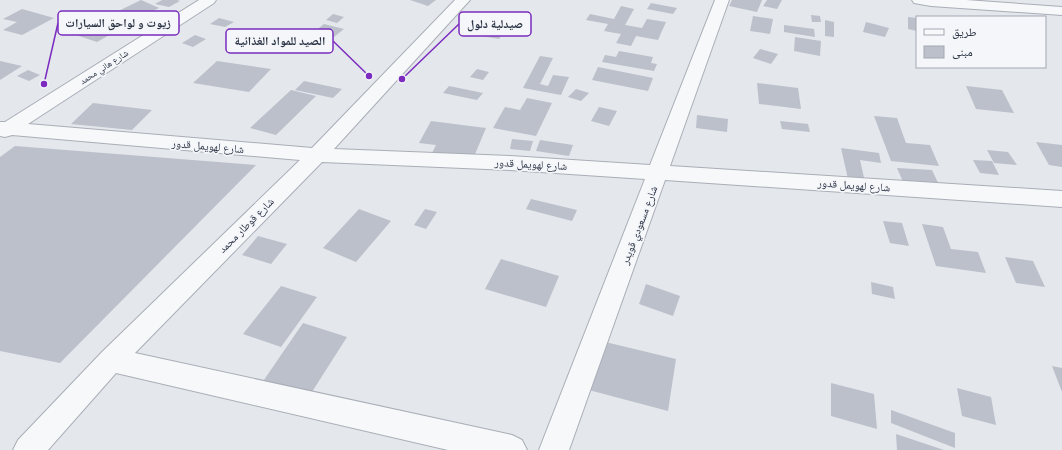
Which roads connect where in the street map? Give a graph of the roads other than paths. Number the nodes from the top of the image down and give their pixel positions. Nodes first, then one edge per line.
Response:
1 (209, 0) edge
2 (463, 0) edge
3 (722, 0) edge
4 (919, 0) edge
5 (1062, 11) edge
6 (3, 131) edge
7 (317, 155) junction
8 (658, 172) junction
9 (1062, 199) edge
10 (111, 360) junction
11 (28, 450) edge
12 (512, 450) edge
13 (554, 450) edge

1 - 6 street, شارع هاني محمد
2 - 7 street, شارع قوطار محمد
3 - 8 street, شارع مسعودي قويدر
4 - 5 street
6 - 7 street, شارع لهويمل قدور
7 - 8 street, شارع لهويمل قدور
7 - 10 street, شارع قوطار محمد
8 - 9 street, شارع لهويمل قدور
8 - 13 street, شارع مسعودي قويدر
10 - 11 street, شارع قوطار محمد
10 - 12 street

